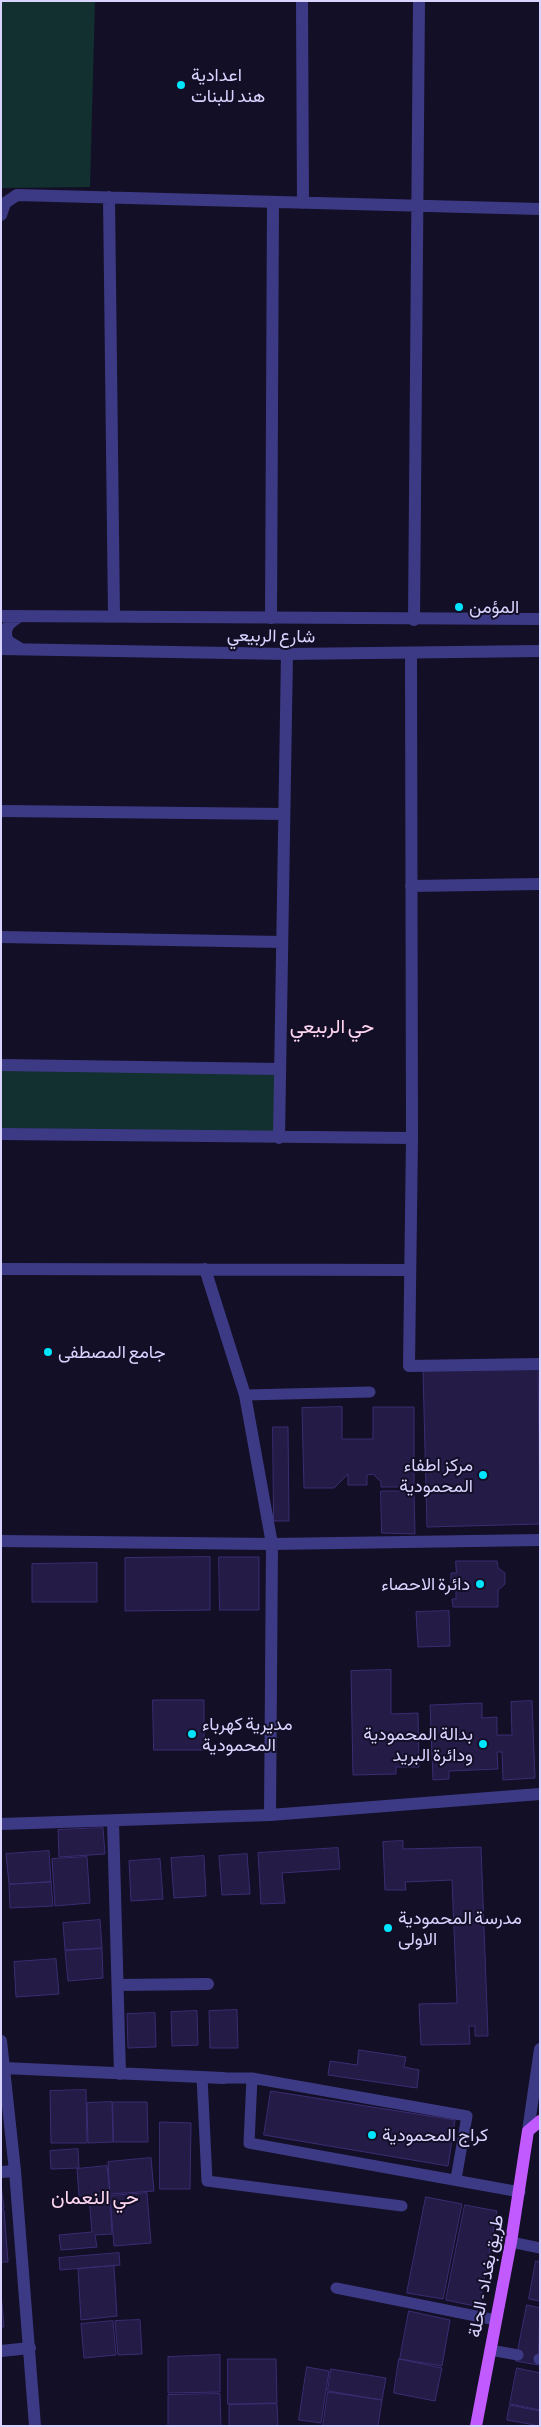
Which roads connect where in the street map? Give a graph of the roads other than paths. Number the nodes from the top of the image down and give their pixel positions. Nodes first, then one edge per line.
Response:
1 (302, 1) edge
2 (419, 1) edge
3 (110, 197) junction
4 (272, 202) junction
5 (303, 203) junction
6 (418, 206) junction
7 (540, 210) edge
8 (1, 216) edge
9 (1, 616) edge
10 (21, 616) junction
11 (114, 616) junction
12 (271, 618) junction
13 (540, 619) edge
14 (414, 620) junction
15 (1, 649) edge
16 (21, 649) junction
17 (540, 651) edge
18 (411, 653) junction
19 (287, 654) junction
20 (1, 810) edge
21 (284, 814) junction
22 (540, 884) edge
23 (411, 886) junction
24 (1, 937) edge
25 (282, 942) junction
26 (1, 1065) edge
27 (280, 1069) junction
28 (1, 1134) edge
29 (279, 1138) junction
30 (412, 1138) junction
31 (1, 1269) edge
32 (205, 1269) junction
33 (410, 1270) junction
34 (540, 1364) edge
35 (370, 1392) dead end
36 (245, 1395) junction
37 (540, 1540) edge
38 (1, 1541) edge
39 (272, 1544) junction
40 (540, 1794) edge
41 (270, 1815) junction
42 (113, 1821) junction
43 (1, 1824) edge
44 (208, 1984) dead end
45 (118, 1985) junction
46 (1, 2041) edge
47 (540, 2049) edge
48 (4, 2068) junction
49 (120, 2074) junction
50 (202, 2078) junction
51 (223, 2078) joint
52 (252, 2078) junction
53 (540, 2121) edge
54 (528, 2131) junction
55 (16, 2171) junction
56 (1, 2172) edge
57 (456, 2179) junction
58 (520, 2192) junction
59 (402, 2206) dead end
60 (511, 2242) junction
61 (540, 2248) edge
62 (336, 2288) dead end
63 (496, 2320) junction
64 (30, 2348) junction
65 (490, 2350) junction
66 (1, 2351) edge
67 (518, 2356) dead end
68 (477, 2424) edge
69 (35, 2426) edge

1 - 5 street
2 - 6 street
3 - 4 street
3 - 8 street
3 - 11 street
4 - 5 street
4 - 12 street
5 - 6 street
6 - 7 street
6 - 14 street
9 - 10 street, شارع الربيعي
10 - 11 street, شارع الربيعي
10 - 16 street
11 - 12 street, شارع الربيعي
12 - 14 street, شارع الربيعي
13 - 14 street, شارع الربيعي
15 - 16 street, شارع الربيعي
16 - 19 street, شارع الربيعي
17 - 18 street, شارع الربيعي
18 - 19 street, شارع الربيعي
18 - 23 street
19 - 21 street
20 - 21 street
21 - 25 street
22 - 23 street
23 - 30 street
24 - 25 street
25 - 27 street
26 - 27 street
27 - 29 street
28 - 29 street
29 - 30 street
30 - 33 street
31 - 32 street
32 - 33 street
32 - 36 street
33 - 34 street
35 - 36 lane
36 - 39 street
37 - 39 street
38 - 39 street
39 - 41 street
40 - 41 street
41 - 42 street
42 - 43 street
42 - 45 street
44 - 45 street
45 - 49 street
46 - 48 street
47 - 54 street
48 - 49 street
48 - 55 street
49 - 50 street
50 - 51 street
50 - 59 lane
51 - 52 lane
52 - 57 lane
52 - 57 lane
53 - 54 main road
54 - 58 main road, طريق بغداد - الحلة
55 - 56 street
55 - 64 street
57 - 58 lane
58 - 60 main road, طريق بغداد - الحلة
60 - 61 lane
60 - 63 main road, طريق بغداد - الحلة
62 - 63 lane
63 - 65 main road, طريق بغداد - الحلة
64 - 66 street
64 - 69 street
65 - 67 lane
65 - 68 main road, طريق بغداد - الحلة

